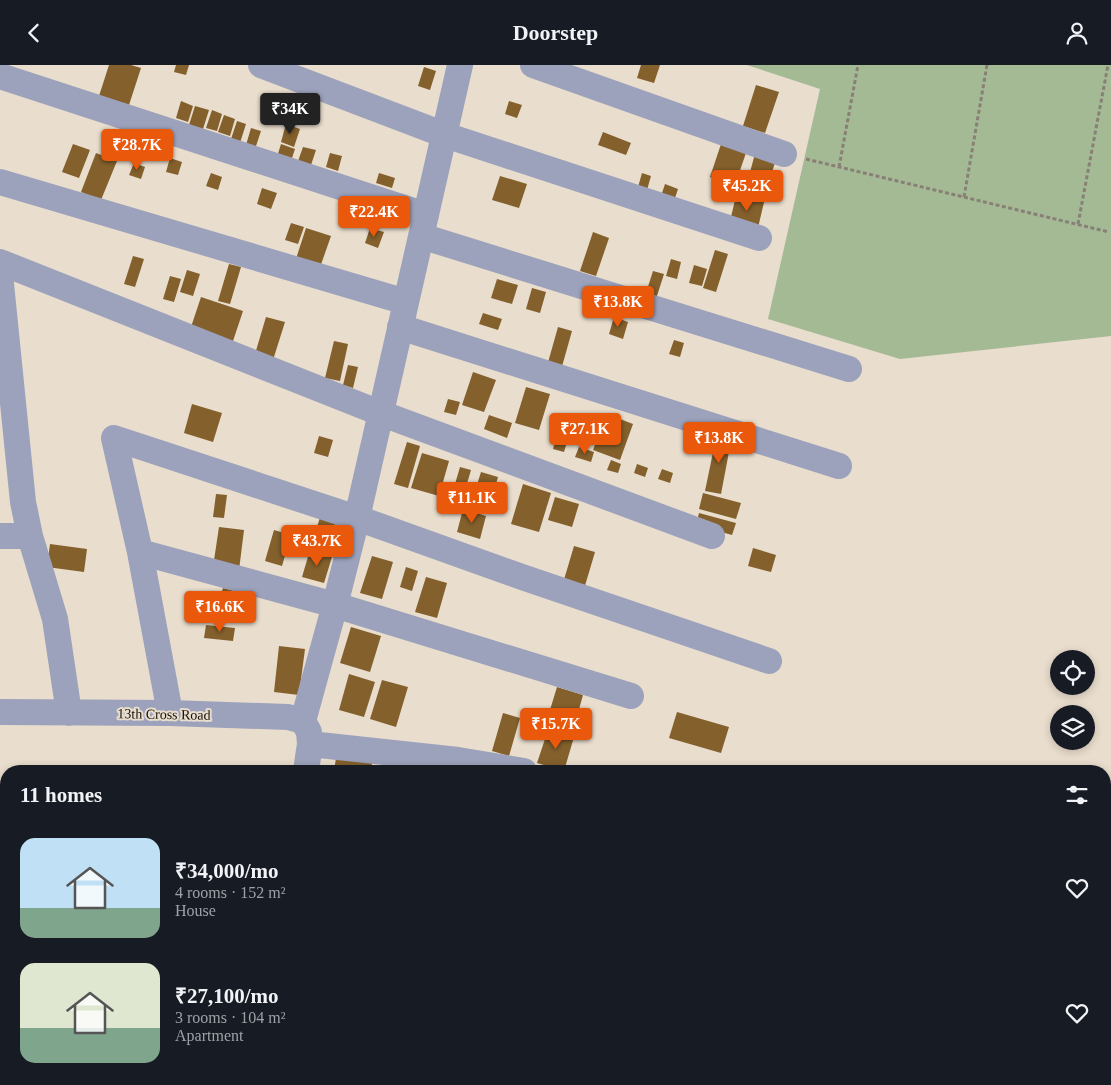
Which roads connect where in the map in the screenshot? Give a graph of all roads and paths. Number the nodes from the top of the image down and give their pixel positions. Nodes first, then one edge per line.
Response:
1 (261, 65) edge
2 (460, 65) edge
3 (533, 65) edge
4 (858, 65) edge
5 (987, 65) edge
6 (1108, 65) edge
7 (0, 76) edge
8 (445, 135) junction
9 (784, 154) joint
10 (839, 167) junction
11 (0, 182) edge
12 (964, 197) junction
13 (1078, 224) junction
14 (423, 225) junction
15 (1110, 232) dead end
16 (759, 238) dead end
17 (0, 263) edge
18 (0, 274) edge
19 (406, 302) junction
20 (400, 327) junction
21 (849, 369) dead end
22 (380, 413) junction
23 (7, 418) edge
24 (839, 466) dead end
25 (357, 518) junction
26 (0, 536) edge
27 (30, 536) junction
28 (712, 537) dead end
29 (140, 552) junction
30 (335, 605) junction
31 (769, 661) dead end
32 (631, 695) dead end
33 (0, 712) edge
34 (70, 713) junction
35 (170, 713) junction
36 (306, 733) junction
37 (306, 765) edge
38 (452, 765) edge

1 - 8 street
2 - 8 street
3 - 9 street
4 - 10 path
5 - 12 path
6 - 13 path
7 - 14 street
8 - 14 street
8 - 16 street
9 - 10 path
10 - 12 path
11 - 19 street
12 - 13 path
13 - 15 path
14 - 19 street
14 - 21 street
17 - 22 street
18 - 23 street
19 - 20 street
20 - 22 street
20 - 24 street
22 - 25 street
22 - 28 street
23 - 27 street
25 - 29 street
25 - 30 street
25 - 31 street
26 - 27 street
27 - 34 street
29 - 30 street
29 - 35 street
30 - 32 street
30 - 36 street
33 - 34 street, 13th Cross Road
34 - 35 street, 13th Cross Road
35 - 36 street, 13th Cross Road
36 - 37 street
36 - 38 street, 13th Cross Road

